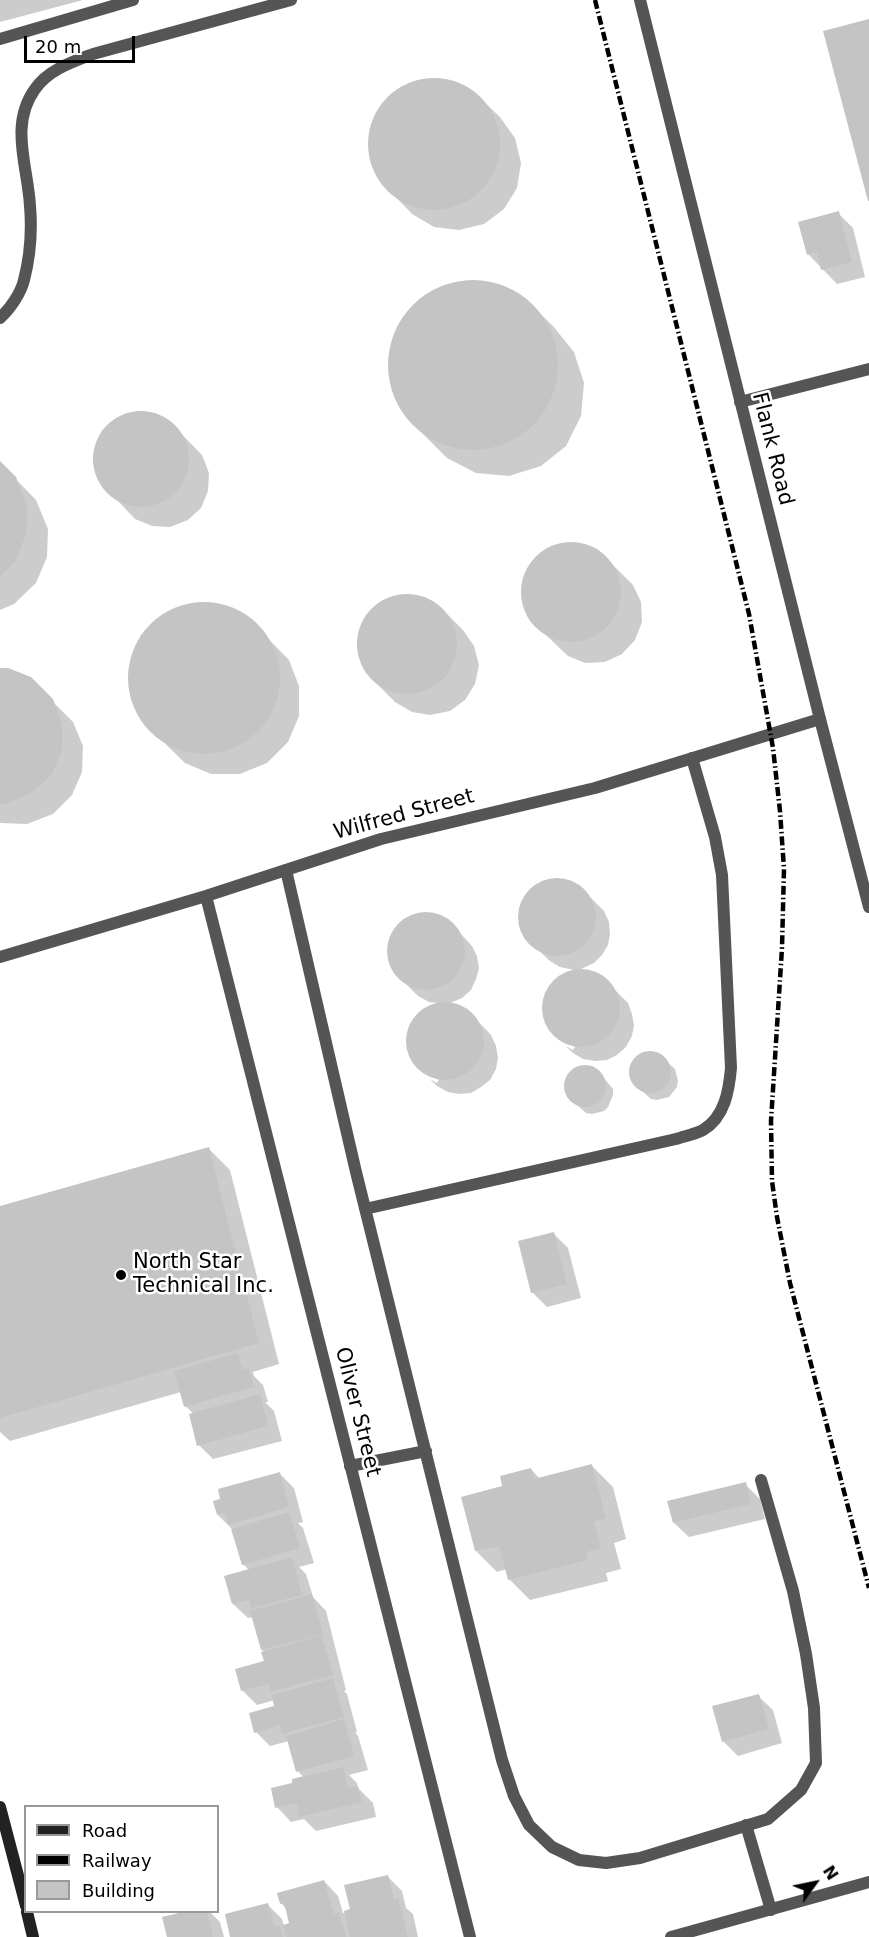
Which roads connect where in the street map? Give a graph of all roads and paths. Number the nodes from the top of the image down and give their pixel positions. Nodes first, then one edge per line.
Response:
1 (133, 0) edge
2 (291, 0) edge
3 (640, 0) edge
4 (0, 39) edge
5 (0, 318) edge
6 (869, 369) edge
7 (741, 402) junction
8 (820, 719) junction
9 (692, 758) junction
10 (286, 870) junction
11 (207, 896) junction
12 (869, 908) edge
13 (0, 957) edge
14 (365, 1209) junction
15 (426, 1451) junction
16 (350, 1466) junction
17 (761, 1480) dead end
18 (0, 1807) edge
19 (746, 1825) junction
20 (869, 1882) edge
21 (24, 1898) edge
22 (771, 1910) junction
23 (27, 1913) edge
24 (33, 1937) edge
25 (470, 1937) edge
26 (672, 1937) edge

1 - 4 street
2 - 5 street
3 - 7 street, Flank Road
6 - 7 street
7 - 8 street, Flank Road
8 - 9 street, Wilfred Street
8 - 12 street, Flank Road
9 - 10 street, Wilfred Street
9 - 14 street
10 - 11 street, Wilfred Street
10 - 14 street
11 - 13 street, Wilfred Street
11 - 16 street, Oliver Street
14 - 15 street
15 - 16 street
15 - 19 street
16 - 25 street, Oliver Street
17 - 19 street
18 - 21 main road
19 - 22 street
20 - 22 street
22 - 26 street
23 - 24 main road

